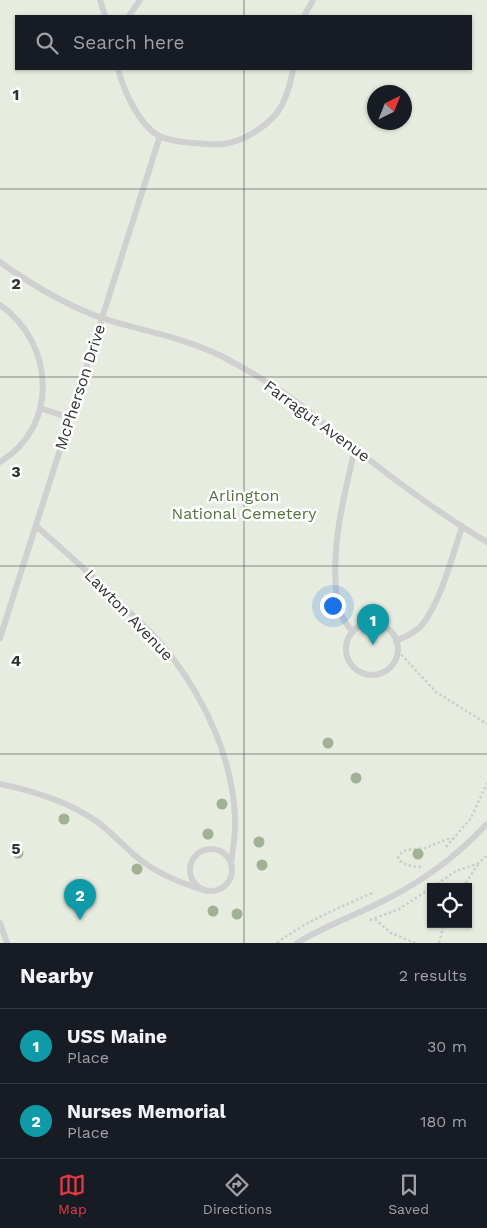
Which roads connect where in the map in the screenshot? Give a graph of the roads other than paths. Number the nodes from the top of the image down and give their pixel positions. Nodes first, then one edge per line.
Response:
1 (100, 0) edge
2 (140, 0) edge
3 (313, 0) edge
4 (105, 15) edge
5 (130, 15) edge
6 (305, 15) edge
7 (118, 70) edge
8 (293, 70) edge
9 (160, 136) junction
10 (0, 262) edge
11 (0, 304) edge
12 (102, 318) junction
13 (40, 408) junction
14 (70, 418) junction
15 (355, 449) junction
16 (0, 462) edge
17 (36, 526) junction
18 (462, 527) junction
19 (487, 542) edge
20 (352, 631) junction
21 (0, 638) edge
22 (396, 641) junction
23 (0, 784) edge
24 (487, 824) edge
25 (231, 863) junction
26 (208, 891) junction
27 (0, 923) edge
28 (7, 943) edge
29 (297, 943) edge

1 - 4 lane
2 - 5 lane
3 - 6 lane
7 - 9 lane
8 - 9 lane
9 - 12 lane, McPherson Drive
10 - 12 lane, Farragut Avenue
11 - 13 lane
12 - 14 lane, McPherson Drive
12 - 15 lane, Farragut Avenue
13 - 14 lane
13 - 16 lane
14 - 17 lane, McPherson Drive
15 - 18 lane, Farragut Avenue
15 - 20 lane
17 - 21 lane, McPherson Drive
17 - 25 lane, Lawton Avenue
18 - 19 lane, Farragut Avenue
18 - 22 lane
20 - 22 lane
20 - 22 lane
23 - 26 lane
24 - 29 lane
25 - 26 lane, Lawton Avenue
25 - 26 lane
27 - 28 lane

